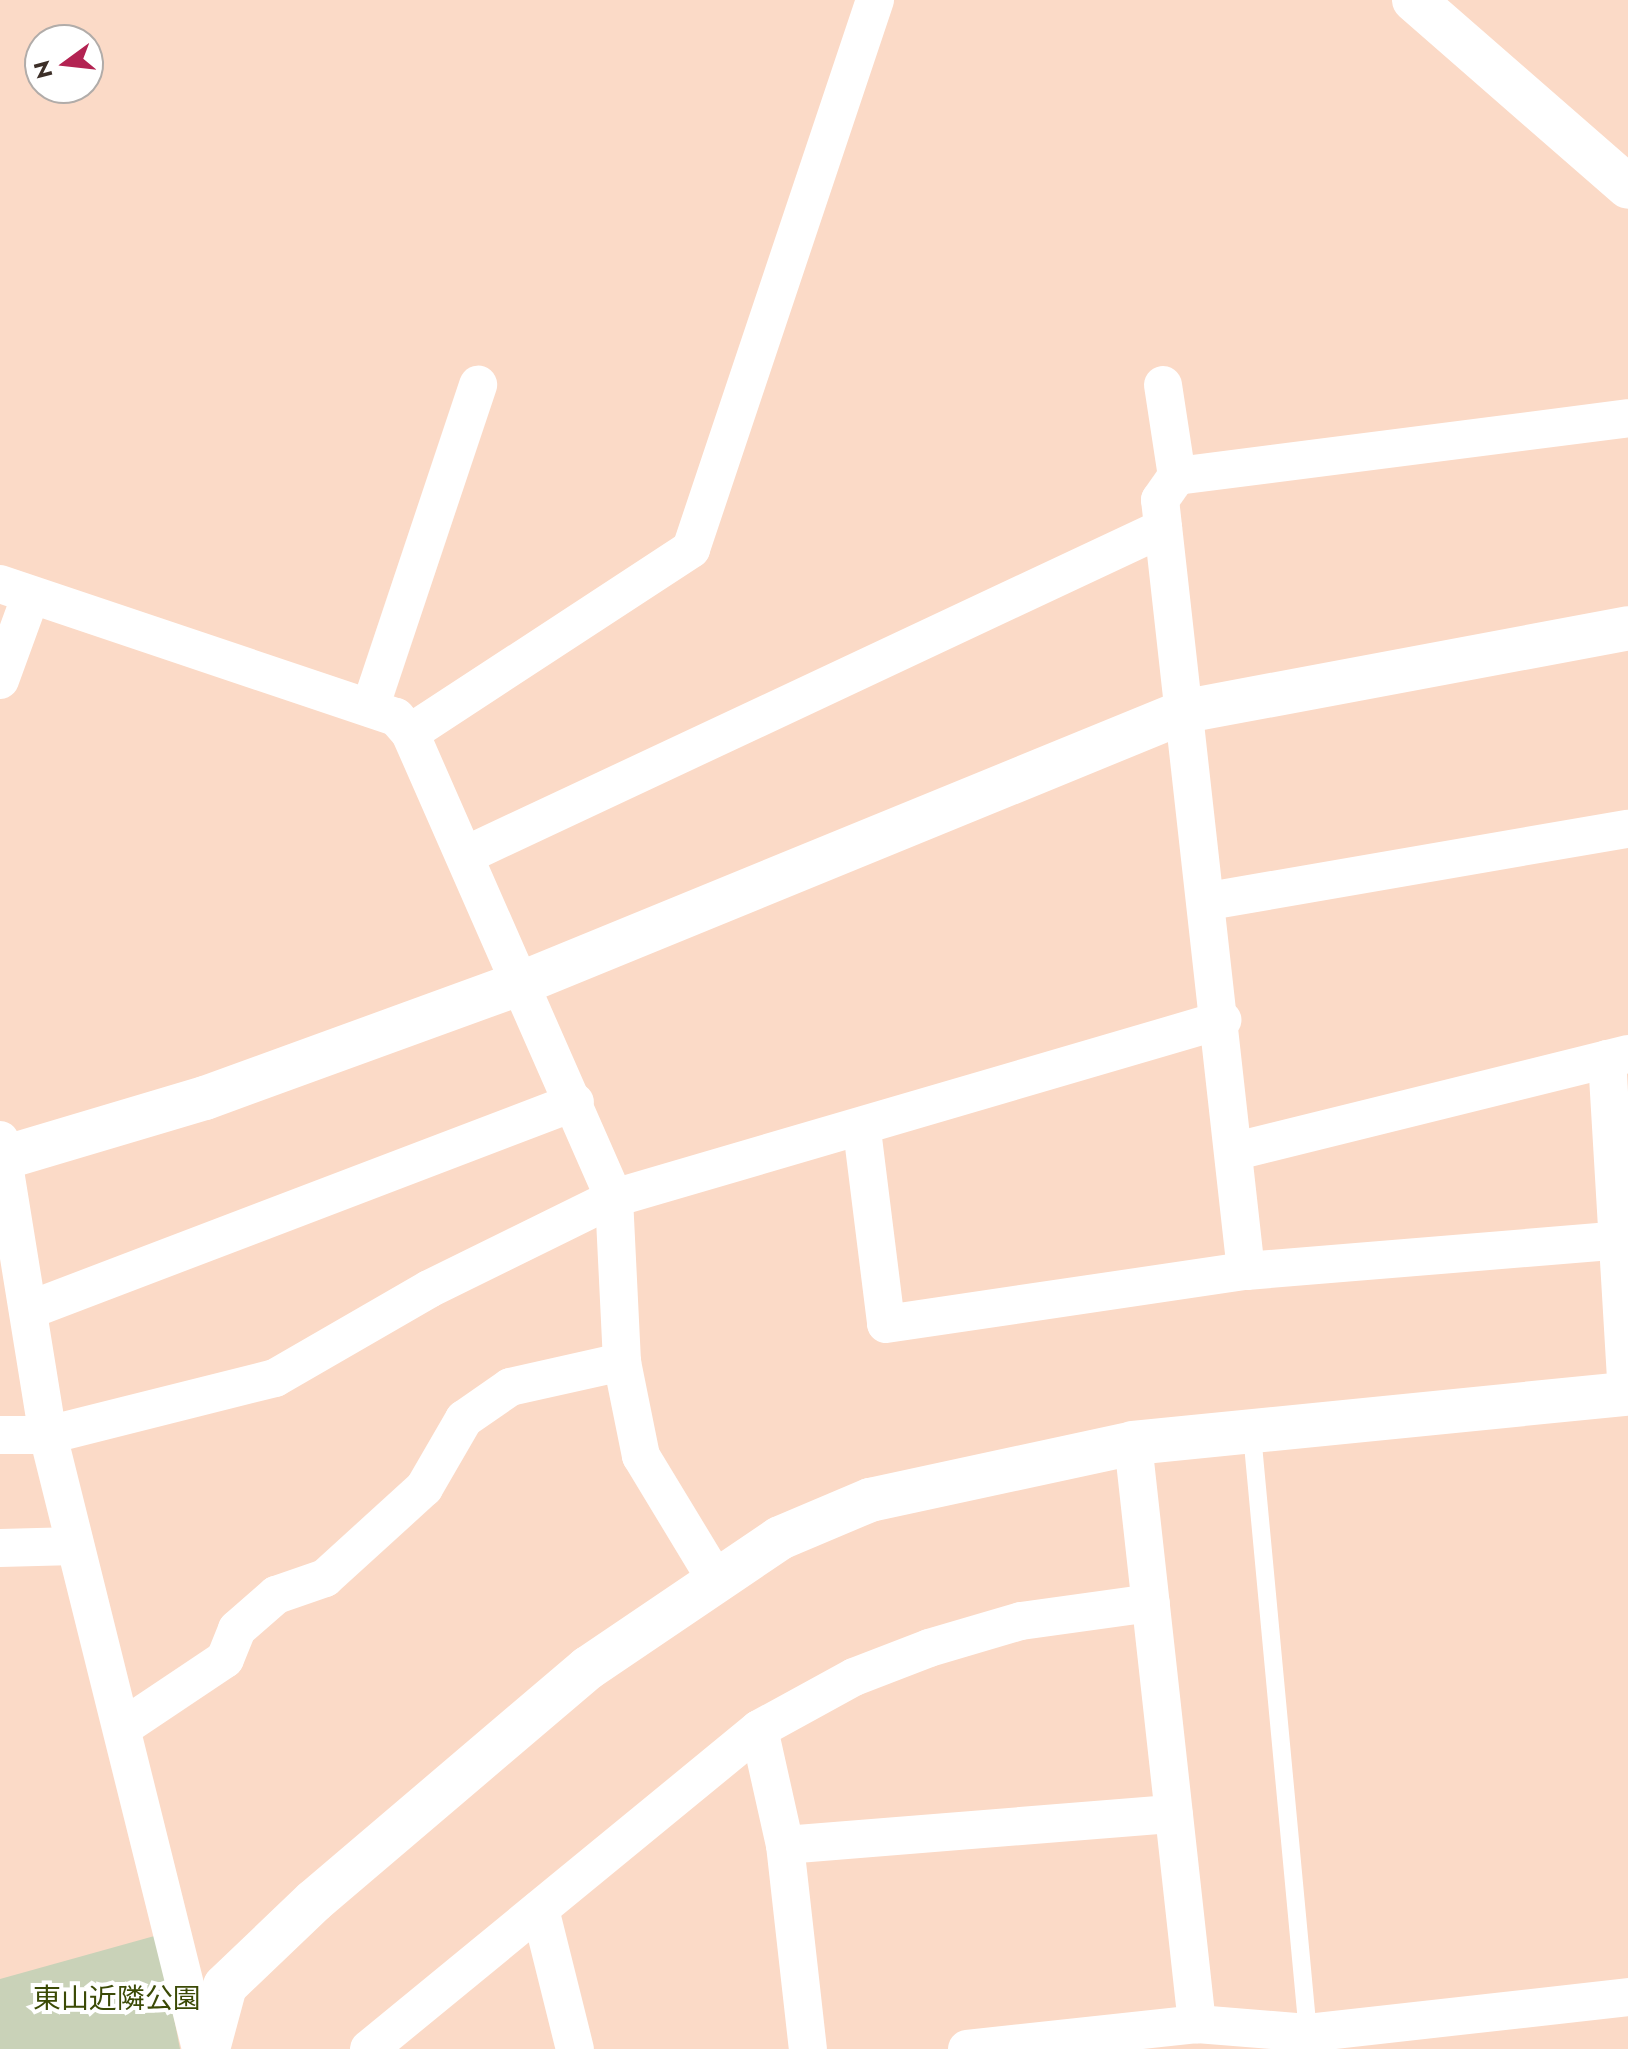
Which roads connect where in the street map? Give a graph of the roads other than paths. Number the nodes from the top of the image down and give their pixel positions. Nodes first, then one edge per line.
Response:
1 (875, 0) edge
2 (1414, 0) edge
3 (1628, 187) edge
4 (478, 385) dead end
5 (1163, 385) dead end
6 (1628, 418) edge
7 (1177, 476) junction
8 (1163, 528) junction
9 (15, 589) edge
10 (1628, 628) edge
11 (0, 680) edge
12 (370, 708) junction
13 (1186, 711) junction
14 (410, 733) junction
15 (1628, 829) edge
16 (466, 855) junction
17 (1209, 901) junction
18 (524, 982) junction
19 (1222, 1020) junction
20 (1618, 1057) edge
21 (575, 1102) junction
22 (862, 1130) junction
23 (1236, 1151) junction
24 (2, 1153) edge
25 (614, 1198) junction
26 (1620, 1240) junction
27 (1246, 1271) junction
28 (32, 1309) junction
29 (622, 1362) junction
30 (1627, 1394) edge
31 (1252, 1434) junction
32 (0, 1435) edge
33 (48, 1435) junction
34 (1133, 1443) junction
35 (75, 1546) junction
36 (0, 1548) edge
37 (715, 1578) junction
38 (1151, 1603) junction
39 (125, 1726) junction
40 (759, 1729) junction
41 (1174, 1814) junction
42 (785, 1845) junction
43 (540, 1909) junction
44 (1628, 1997) edge
45 (1197, 2024) junction
46 (1308, 2033) junction
47 (201, 2049) edge
48 (208, 2049) edge
49 (369, 2049) edge
50 (575, 2049) edge
51 (808, 2049) edge
52 (967, 2049) edge

1 - 14 street
2 - 3 street
4 - 12 street
5 - 7 street
6 - 7 street
7 - 8 street
8 - 13 street
8 - 16 street
9 - 11 street
9 - 12 street
10 - 13 street
12 - 14 street
13 - 17 street
13 - 18 street
14 - 16 street
15 - 17 street
16 - 18 street
17 - 19 street
18 - 21 street
18 - 24 street
19 - 22 street
19 - 23 street
20 - 23 street
20 - 26 street
21 - 25 street
21 - 28 street
22 - 25 street
22 - 27 street
23 - 27 street
24 - 28 street
25 - 29 street
25 - 33 street
26 - 27 street
26 - 30 street
28 - 33 street
29 - 37 street
29 - 39 street
30 - 31 street
31 - 34 street
31 - 46 lane
32 - 33 street
33 - 35 street
34 - 37 street
34 - 38 street
35 - 36 street
35 - 39 street
37 - 48 street
38 - 40 street
38 - 41 street
39 - 47 street
40 - 42 street
40 - 43 street
41 - 42 street
41 - 45 street
42 - 51 street
43 - 49 street
43 - 50 street
44 - 46 street
45 - 46 street
45 - 52 street

